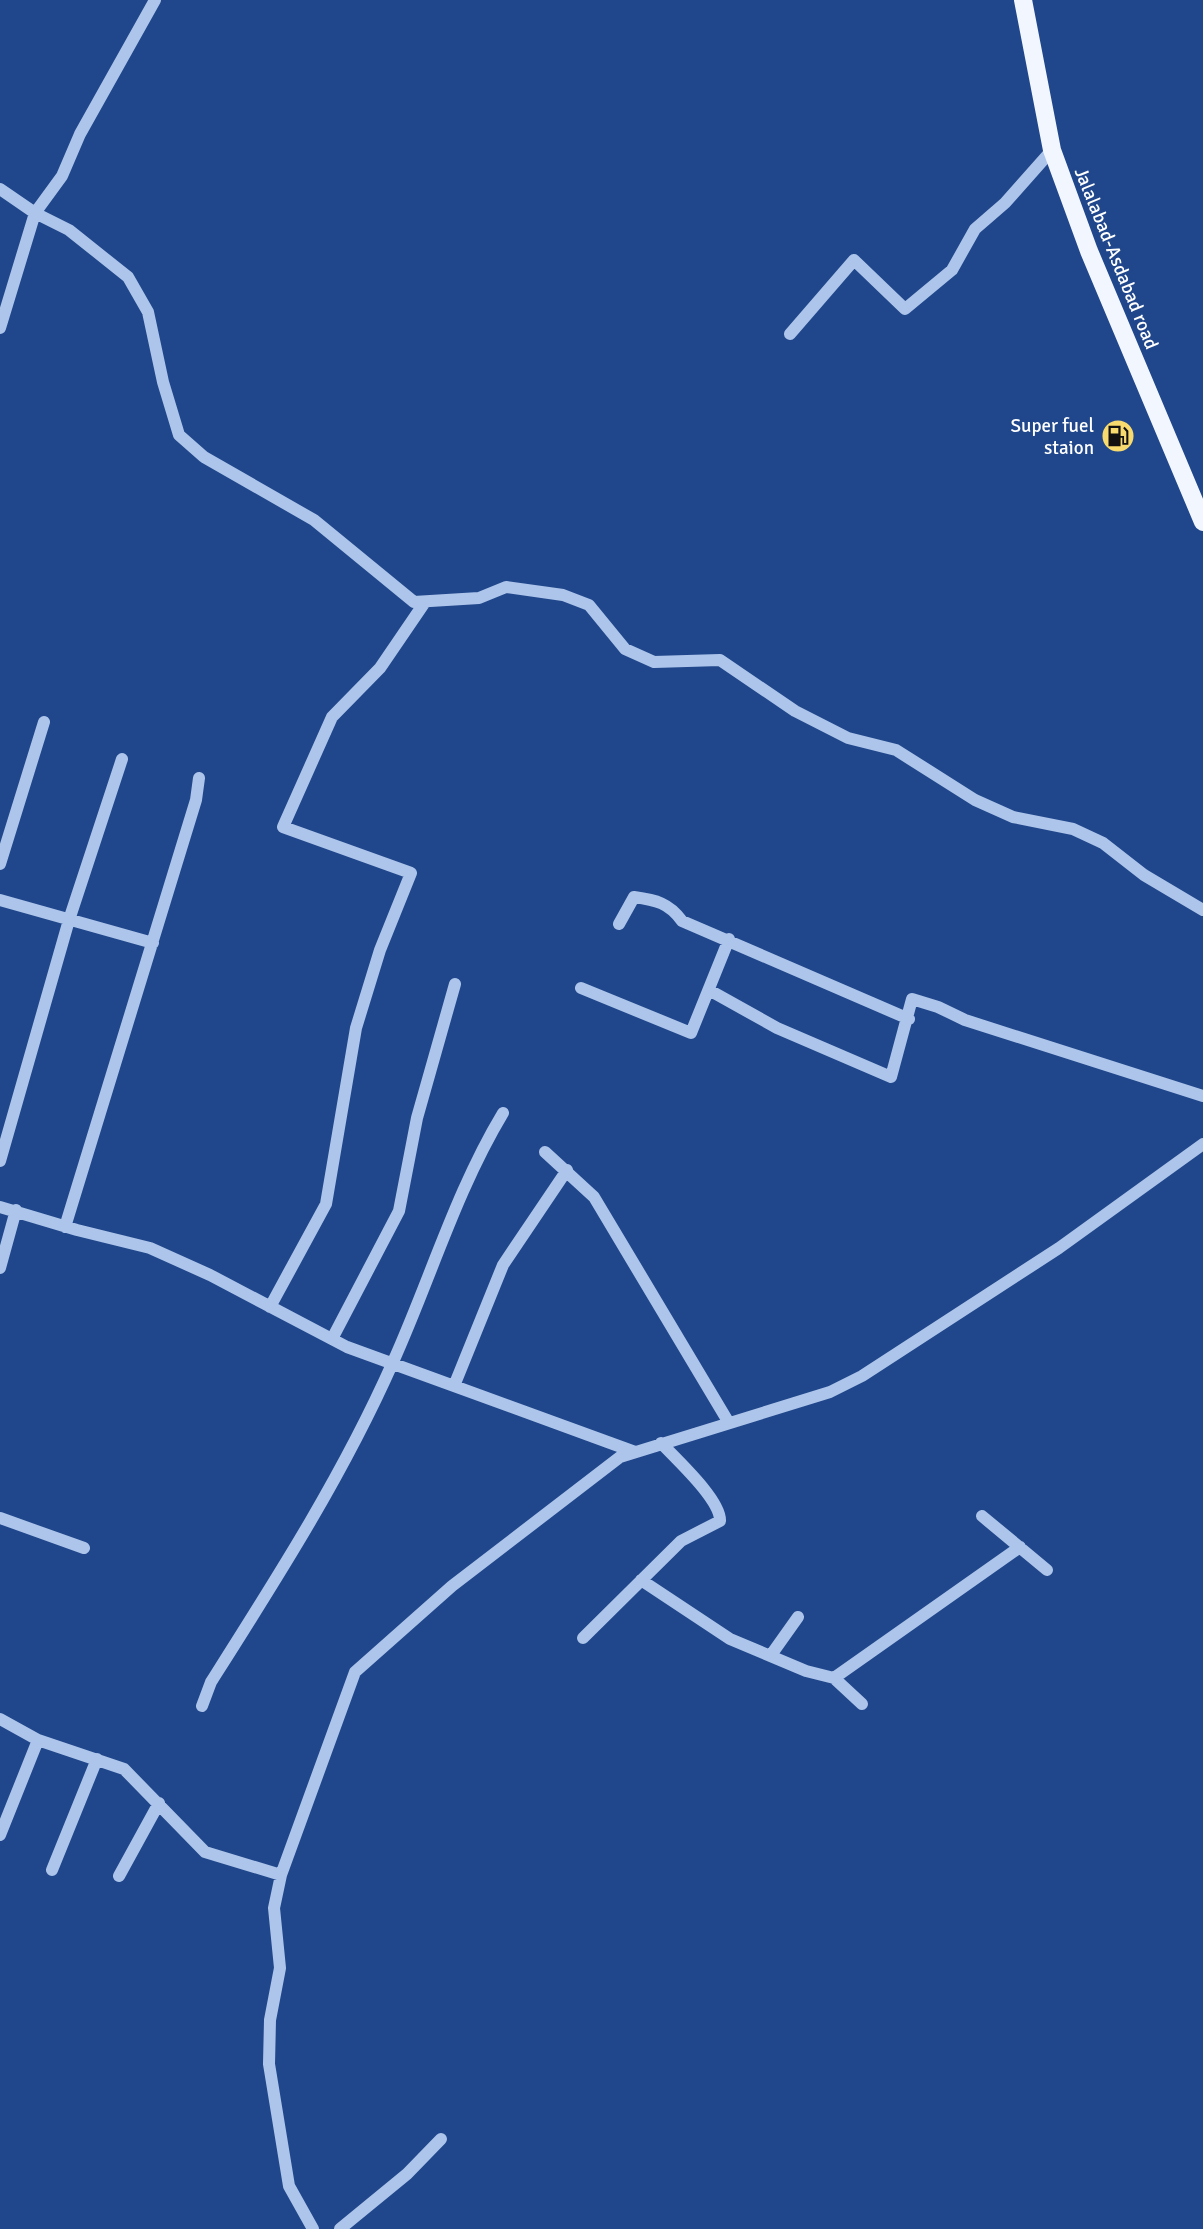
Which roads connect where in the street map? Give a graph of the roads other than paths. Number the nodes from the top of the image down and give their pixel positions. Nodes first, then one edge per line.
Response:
1 (155, 0) edge
2 (1023, 0) edge
3 (1052, 150) junction
4 (0, 189) edge
5 (35, 213) junction
6 (0, 328) edge
7 (790, 334) dead end
8 (1203, 522) edge
9 (425, 602) junction
10 (44, 722) dead end
11 (122, 759) dead end
12 (199, 778) dead end
13 (0, 864) edge
14 (0, 900) edge
15 (1203, 910) edge
16 (69, 920) junction
17 (619, 925) dead end
18 (729, 939) junction
19 (153, 943) junction
20 (455, 984) dead end
21 (581, 988) dead end
22 (709, 990) junction
23 (909, 1019) junction
24 (1203, 1096) edge
25 (503, 1113) dead end
26 (1203, 1144) edge
27 (545, 1152) dead end
28 (0, 1161) edge
29 (567, 1170) junction
30 (0, 1207) edge
31 (16, 1210) junction
32 (65, 1227) junction
33 (0, 1268) edge
34 (270, 1307) junction
35 (332, 1339) junction
36 (393, 1364) junction
37 (454, 1386) junction
38 (729, 1423) junction
39 (661, 1443) junction
40 (635, 1452) junction
41 (982, 1516) dead end
42 (0, 1518) edge
43 (1020, 1547) junction
44 (84, 1548) dead end
45 (1047, 1570) dead end
46 (641, 1580) junction
47 (798, 1617) dead end
48 (583, 1638) dead end
49 (771, 1656) junction
50 (834, 1678) junction
51 (862, 1704) dead end
52 (202, 1706) dead end
53 (0, 1719) edge
54 (38, 1740) junction
55 (97, 1759) junction
56 (159, 1802) junction
57 (0, 1835) edge
58 (52, 1870) dead end
59 (119, 1875) dead end
60 (281, 1875) junction
61 (441, 2140) dead end
62 (313, 2229) edge
63 (340, 2229) edge

1 - 5 street
2 - 3 main road, Jalalabad-Asdabad road
3 - 7 street
3 - 8 main road, Jalalabad-Asdabad road
4 - 5 street
5 - 6 street
5 - 9 street
9 - 15 street
9 - 34 street
10 - 13 street
11 - 16 street
12 - 19 street
14 - 16 street
16 - 19 street
16 - 28 street
17 - 18 street
18 - 22 street
18 - 23 street
19 - 32 street
20 - 35 street
21 - 22 street
22 - 23 street
23 - 24 street
25 - 36 street
26 - 38 street
27 - 29 street
29 - 37 street
29 - 38 street
30 - 31 street
31 - 32 street
31 - 33 street
32 - 34 street
34 - 35 street
35 - 36 street
36 - 37 street
36 - 52 street
37 - 40 street
38 - 39 street
39 - 40 street
39 - 46 street
40 - 60 street
41 - 43 street
42 - 44 street
43 - 45 street
43 - 50 street
46 - 48 street
46 - 49 street
47 - 49 street
49 - 50 street
50 - 51 street
53 - 54 street
54 - 55 street
54 - 57 street
55 - 56 street
55 - 58 street
56 - 59 street
56 - 60 street
60 - 62 street
61 - 63 street

